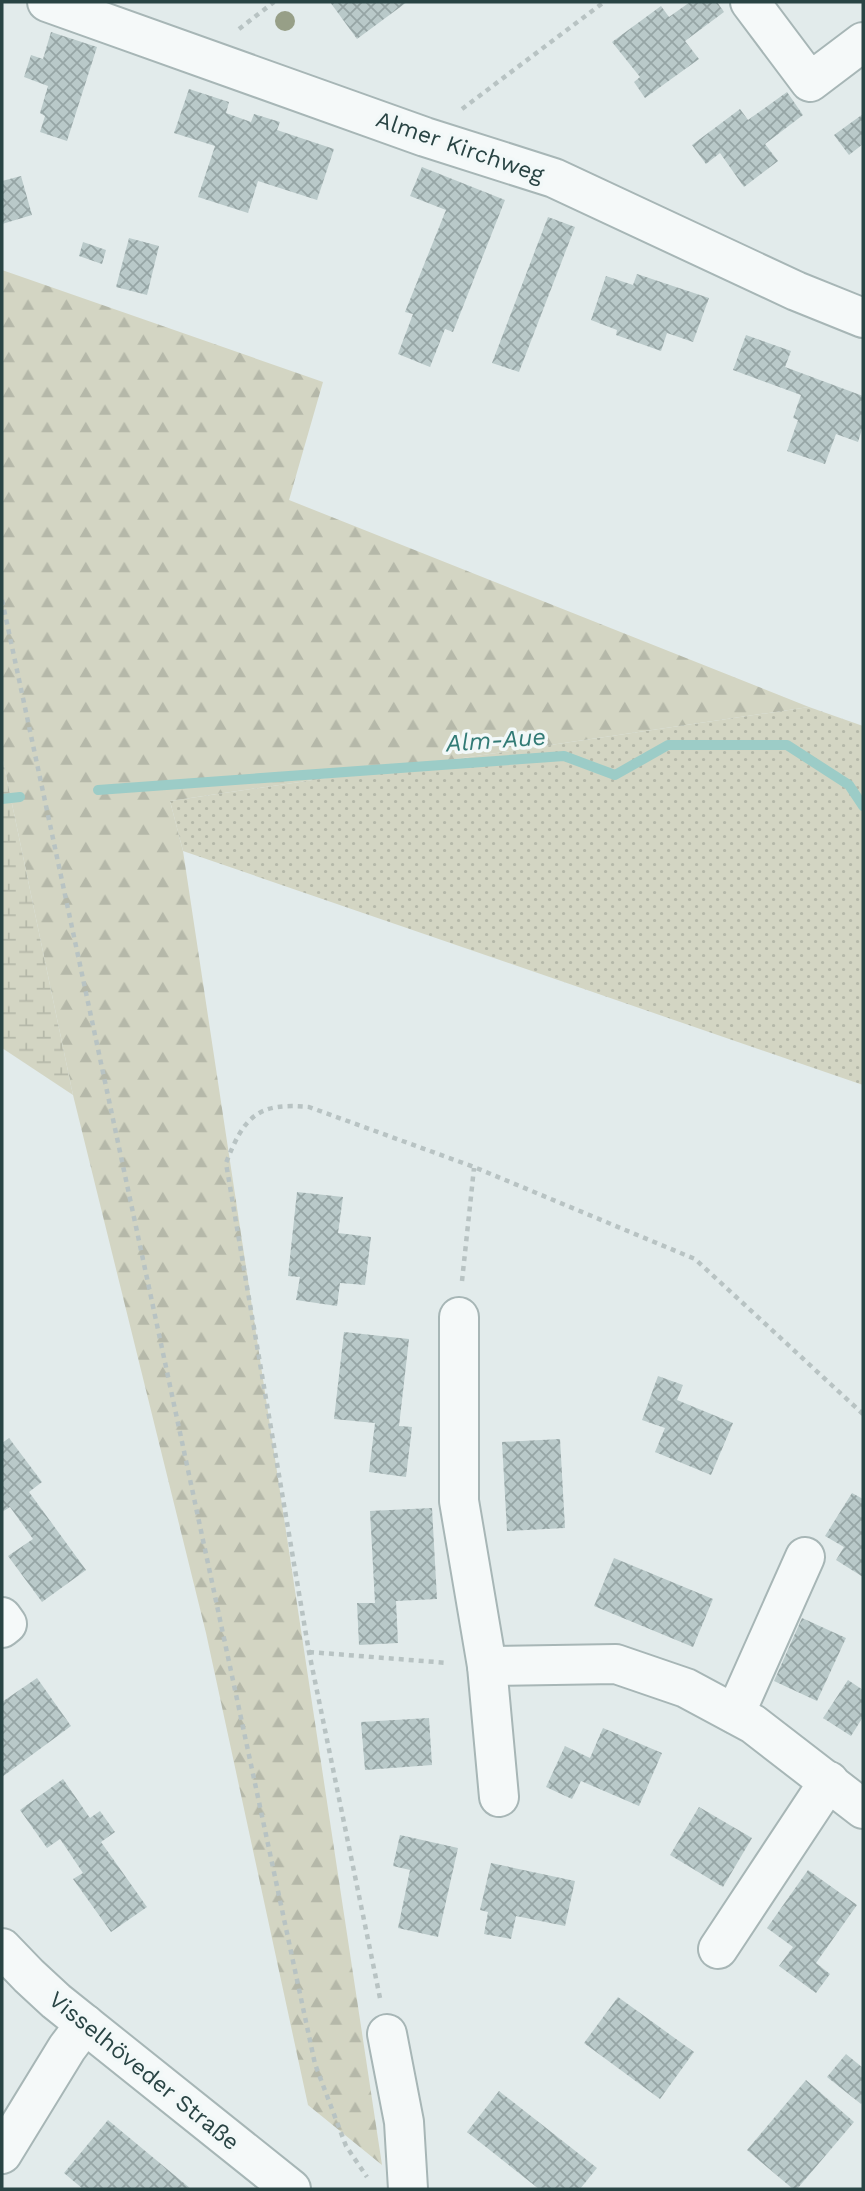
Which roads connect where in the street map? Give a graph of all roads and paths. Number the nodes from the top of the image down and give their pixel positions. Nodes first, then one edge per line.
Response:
1 (47, 2) edge
2 (604, 2) edge
3 (750, 2) edge
4 (863, 42) edge
5 (425, 137) junction
6 (863, 318) edge
7 (2, 600) edge
8 (474, 1167) dead end
9 (459, 1317) joint
10 (805, 1557) dead end
11 (2, 1617) edge
12 (2, 1628) edge
13 (487, 1666) junction
14 (736, 1714) junction
15 (829, 1781) junction
16 (499, 1797) dead end
17 (863, 1809) edge
18 (2, 1948) edge
19 (718, 1949) dead end
20 (85, 2024) junction
21 (387, 2034) joint
22 (2, 2154) edge
23 (368, 2179) dead end
24 (290, 2189) edge
25 (408, 2189) edge

1 - 5 street, Almer Kirchweg
2 - 5 path
3 - 4 street
5 - 6 street, Almer Kirchweg
7 - 23 path
8 - 9 path
9 - 13 street
10 - 14 street
11 - 12 street
13 - 14 street
13 - 16 street
13 - 21 path
14 - 15 street
15 - 17 street
15 - 19 street
18 - 20 street, Visselhöveder Straße
20 - 22 street
20 - 24 street, Visselhöveder Straße
21 - 25 street

